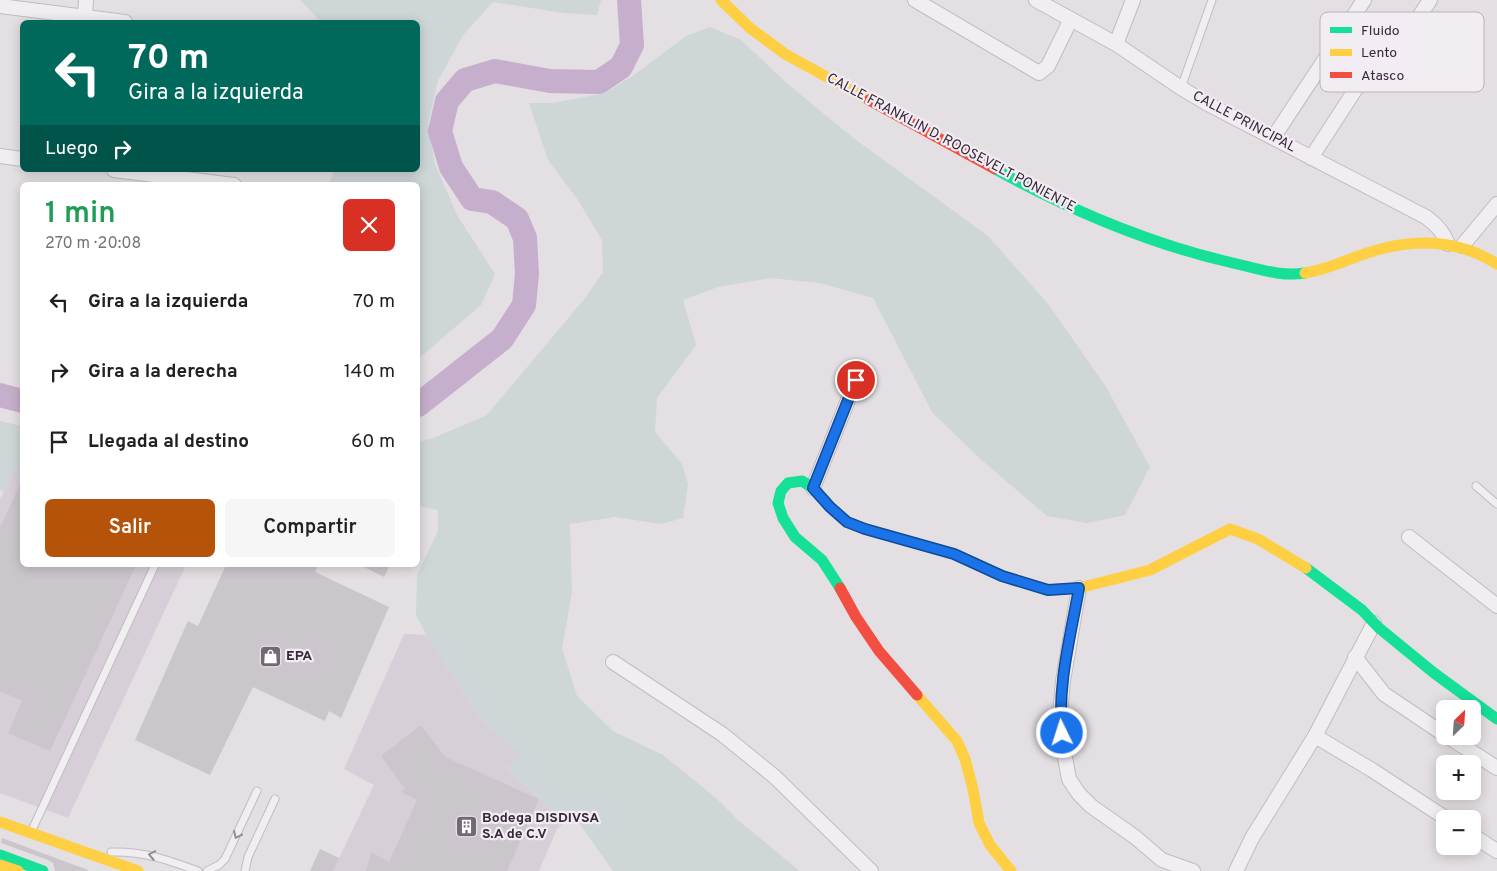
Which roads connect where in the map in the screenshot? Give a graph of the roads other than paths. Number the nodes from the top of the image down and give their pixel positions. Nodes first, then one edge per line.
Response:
1 (86, 0) edge
2 (721, 0) edge
3 (914, 0) edge
4 (1036, 0) edge
5 (1134, 0) edge
6 (1212, 0) edge
7 (1364, 0) edge
8 (1430, 0) edge
9 (0, 6) edge
10 (1356, 12) edge
11 (1422, 12) edge
12 (85, 17) junction
13 (1071, 19) junction
14 (109, 20) edge
15 (1116, 44) junction
16 (1320, 67) edge
17 (1181, 88) junction
18 (1354, 92) edge
19 (1273, 138) junction
20 (0, 156) edge
21 (20, 158) edge
22 (1311, 158) junction
23 (130, 172) edge
24 (210, 182) edge
25 (1497, 204) edge
26 (1455, 245) junction
27 (1497, 264) edge
28 (856, 380) dead end
29 (1476, 486) dead end
30 (813, 488) junction
31 (1497, 504) edge
32 (1410, 537) dead end
33 (153, 567) edge
34 (1079, 588) junction
35 (1497, 606) edge
36 (1374, 623) junction
37 (1355, 657) junction
38 (613, 662) dead end
39 (1497, 719) edge
40 (1436, 729) edge
41 (1315, 736) junction
42 (1460, 745) edge
43 (1497, 768) edge
44 (257, 791) dead end
45 (274, 799) dead end
46 (1436, 812) edge
47 (0, 822) edge
48 (0, 831) edge
49 (31, 832) junction
50 (1481, 842) edge
51 (1497, 852) edge
52 (90, 853) junction
53 (0, 855) edge
54 (0, 864) edge
55 (18, 871) edge
56 (43, 871) edge
57 (112, 871) edge
58 (138, 871) edge
59 (198, 871) edge
60 (208, 871) edge
61 (245, 871) edge
62 (871, 871) edge
63 (1011, 871) edge
64 (1194, 871) edge
65 (1236, 871) edge

1 - 12 street
2 - 26 main road, CALLE FRANKLIN D. ROOSEVELT PONIENTE
3 - 13 street
4 - 13 street, CALLE PRINCIPAL
5 - 15 street
6 - 17 lane
7 - 10 street
8 - 11 street
9 - 12 street
12 - 14 street
13 - 15 street, CALLE PRINCIPAL
15 - 17 street, CALLE PRINCIPAL
16 - 19 street
17 - 19 street, CALLE PRINCIPAL
18 - 22 street
19 - 22 street, CALLE PRINCIPAL
20 - 21 street
22 - 26 street, CALLE PRINCIPAL
23 - 24 street
25 - 26 street
26 - 27 main road
28 - 30 street
29 - 31 lane
30 - 34 main road
30 - 63 main road
32 - 35 street
33 - 49 lane
34 - 36 main road
34 - 64 street
36 - 37 street
36 - 39 main road
37 - 40 street
37 - 41 street
38 - 62 street
41 - 46 street
41 - 65 street
42 - 43 street
44 -> 60 lane
45 - 61 lane
47 - 49 main road
48 - 57 main road
49 - 52 main road
50 - 51 street
52 - 58 main road
59 -> 52 lane
53 - 56 main road
54 - 55 main road

